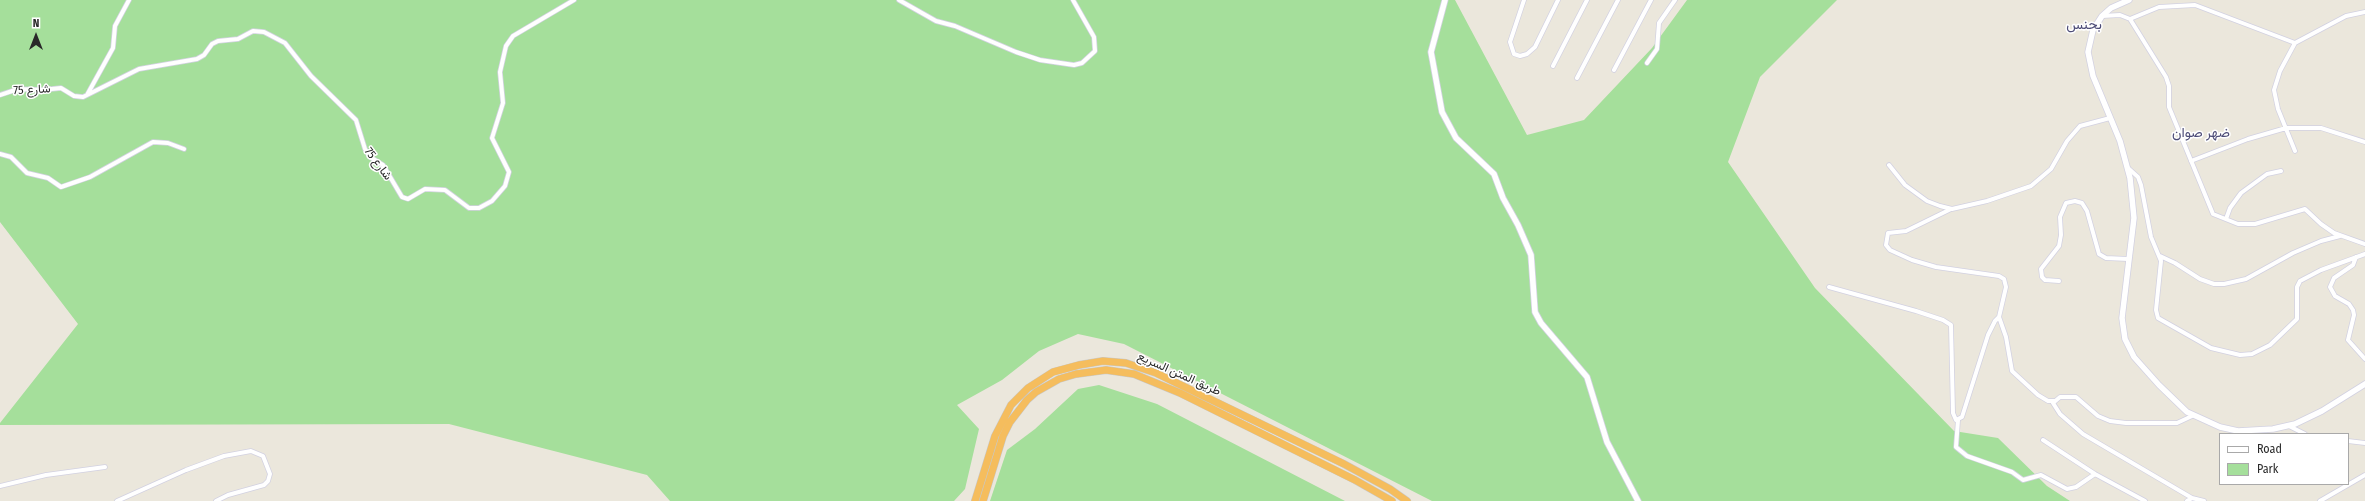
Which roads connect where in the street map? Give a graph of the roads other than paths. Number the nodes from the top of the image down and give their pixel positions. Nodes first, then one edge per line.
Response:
1 (129, 0) edge
2 (574, 0) edge
3 (899, 0) edge
4 (1073, 0) edge
5 (1445, 0) edge
6 (1524, 0) edge
7 (1558, 0) edge
8 (1587, 0) edge
9 (1618, 0) edge
10 (1651, 0) edge
11 (1675, 0) edge
12 (2129, 0) edge
13 (2365, 12) edge
14 (2102, 16) junction
15 (2130, 19) junction
16 (2295, 44) junction
17 (1647, 63) dead end
18 (1553, 66) dead end
19 (1614, 70) dead end
20 (1576, 78) dead end
21 (0, 95) edge
22 (87, 95) junction
23 (2110, 118) junction
24 (2286, 128) junction
25 (2365, 142) edge
26 (184, 149) dead end
27 (2295, 151) dead end
28 (0, 154) edge
29 (2191, 161) junction
30 (1889, 165) dead end
31 (2128, 168) junction
32 (2281, 171) dead end
33 (1952, 209) junction
34 (2226, 219) junction
35 (2341, 236) junction
36 (2365, 244) edge
37 (2365, 254) edge
38 (2160, 256) junction
39 (2356, 257) junction
40 (2128, 258) junction
41 (2059, 281) dead end
42 (1829, 287) dead end
43 (1999, 317) junction
44 (2365, 359) edge
45 (2365, 384) edge
46 (2054, 401) junction
47 (2192, 416) junction
48 (1958, 420) junction
49 (2289, 426) junction
50 (2303, 433) edge
51 (2043, 440) dead end
52 (2349, 441) edge
53 (2365, 442) edge
54 (105, 467) dead end
55 (2095, 474) junction
56 (2365, 475) edge
57 (2349, 484) edge
58 (2348, 485) edge
59 (0, 486) edge
60 (2192, 498) junction
61 (117, 501) edge
62 (216, 501) edge
63 (975, 501) edge
64 (984, 501) edge
65 (1392, 501) edge
66 (1407, 501) edge
67 (1638, 501) edge
68 (2145, 501) edge
69 (2187, 501) edge
70 (2204, 501) edge
71 (2320, 501) edge

1 - 22 street
2 - 22 street, شارع 75
3 - 4 street
5 - 67 main road
6 - 7 street
8 - 18 street
9 - 20 street
10 - 19 street
11 - 17 street
12 - 14 main road
13 - 16 street
14 - 15 street
14 - 23 main road
15 - 16 street
15 - 29 street
16 - 24 street
21 - 22 street, شارع 75
23 - 31 main road
23 - 33 street
24 - 25 street
24 - 27 street
24 - 29 street
26 - 28 street
29 - 34 street
30 - 33 street
31 - 38 street
31 - 40 main road
32 - 34 street
33 - 43 street
34 - 35 street
35 - 36 street
35 - 38 street
37 - 39 street
38 - 39 street
39 - 44 street
40 - 41 street
40 - 47 main road
42 - 48 street
43 - 46 street
43 - 48 street
45 - 49 main road
46 - 47 street
46 - 60 street
47 - 49 main road
48 - 55 street
49 - 50 street
51 - 55 street
52 - 53 street
54 - 59 street
55 - 68 street
56 - 57 street
58 - 71 street
60 - 69 street
60 - 70 street
61 - 62 street
63 - 66 highway, طريق المتن السريع
64 - 65 highway, طريق المتن السريع

